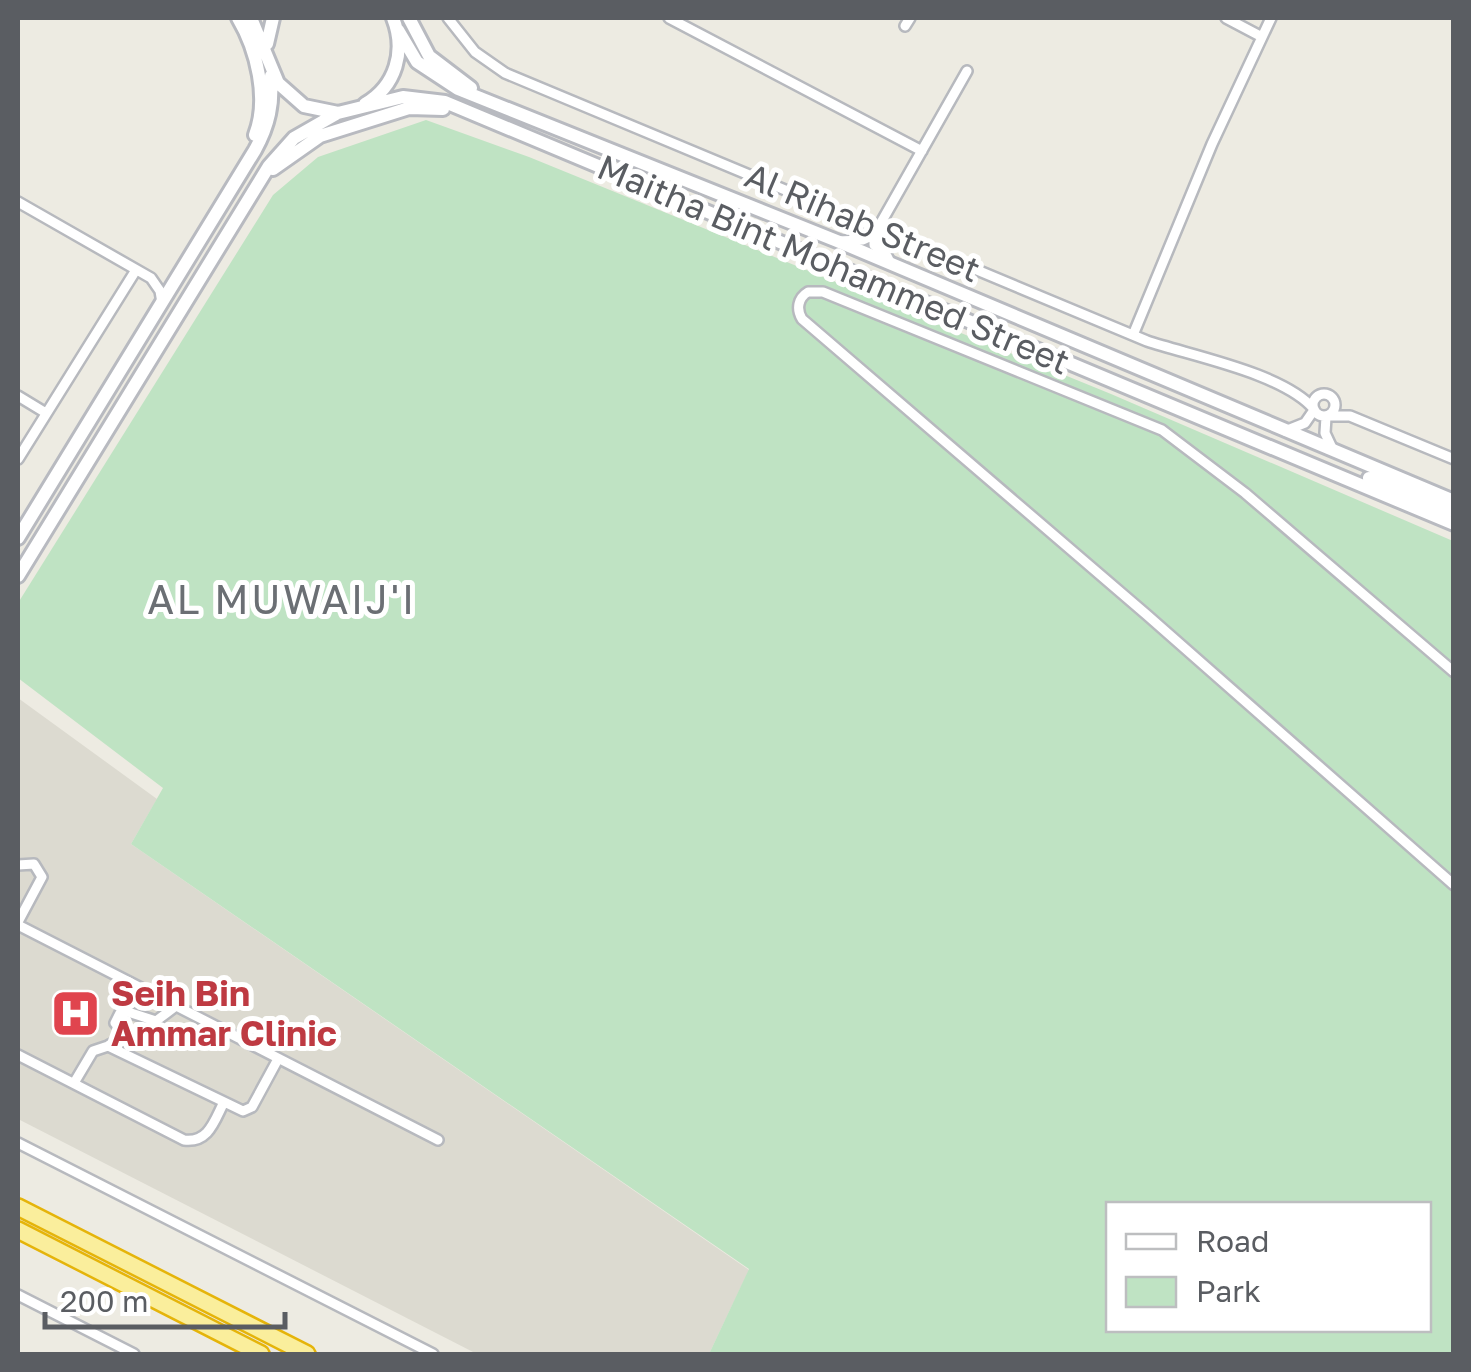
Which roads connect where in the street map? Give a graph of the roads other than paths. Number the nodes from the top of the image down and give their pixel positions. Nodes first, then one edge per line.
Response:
1 (238, 18) edge
2 (251, 18) edge
3 (273, 18) edge
4 (409, 18) edge
5 (448, 18) edge
6 (669, 18) edge
7 (1226, 18) edge
8 (1270, 18) edge
9 (395, 24) edge
10 (1262, 37) junction
11 (267, 52) junction
12 (270, 69) junction
13 (967, 72) dead end
14 (488, 102) junction
15 (358, 108) junction
16 (338, 113) junction
17 (480, 116) junction
18 (922, 152) junction
19 (244, 168) junction
20 (262, 179) junction
21 (18, 202) edge
22 (875, 232) junction
23 (837, 241) junction
24 (890, 264) junction
25 (136, 270) junction
26 (184, 271) junction
27 (151, 278) junction
28 (162, 307) junction
29 (1133, 335) junction
30 (1298, 394) junction
31 (1322, 394) junction
32 (18, 396) edge
33 (1332, 398) junction
34 (1314, 410) junction
35 (46, 413) junction
36 (1327, 416) junction
37 (1350, 416) junction
38 (1285, 432) junction
39 (1333, 451) junction
40 (18, 459) edge
41 (1454, 459) edge
42 (1342, 475) junction
43 (1454, 501) edge
44 (1454, 511) edge
45 (1454, 524) edge
46 (18, 538) edge
47 (18, 576) edge
48 (1454, 672) edge
49 (18, 865) edge
50 (1454, 885) edge
51 (18, 924) edge
52 (176, 1006) junction
53 (108, 1046) junction
54 (18, 1055) edge
55 (278, 1059) junction
56 (74, 1083) junction
57 (223, 1104) junction
58 (438, 1140) dead end
59 (18, 1143) edge
60 (18, 1207) edge
61 (18, 1230) edge
62 (18, 1295) edge
63 (134, 1354) edge
64 (262, 1354) edge
65 (307, 1354) edge
66 (432, 1354) edge

1 - 19 main road
2 - 11 main road
3 - 11 main road
4 - 14 main road
5 - 22 street, Al Rihab Street
6 - 18 street
7 - 10 street
8 - 10 street
9 - 14 main road, Maitha Bint Mohammed Street
9 - 15 main road
10 - 29 street
11 - 12 main road
12 - 16 main road
12 - 19 main road
13 - 18 street
14 - 23 main road, Maitha Bint Mohammed Street
15 - 16 main road, Maitha Bint Mohammed Street
15 - 17 main road, Maitha Bint Mohammed Street
16 - 20 main road, Maitha Bint Mohammed Street
17 - 20 main road
17 - 42 main road, Maitha Bint Mohammed Street
18 - 22 street
19 - 26 main road
20 - 47 main road
21 - 25 street
22 - 23 street
22 - 24 street
22 - 29 street, Al Rihab Street
23 - 24 main road, Maitha Bint Mohammed Street
24 - 38 main road, Maitha Bint Mohammed Street
25 - 27 street
25 - 35 street
26 - 27 street
26 - 28 main road
27 - 28 street
28 - 46 main road
29 - 30 street, Al Rihab Street
30 - 31 street, Al Rihab Street
30 - 34 street, Al Rihab Street
31 - 33 street
31 - 34 street
32 - 35 street
33 - 36 street
33 - 37 street
34 - 36 street, Al Rihab Street
34 - 38 street
35 - 40 street
36 - 37 street
36 - 39 street
37 - 41 street
38 - 39 main road, Maitha Bint Mohammed Street
39 - 43 main road, Maitha Bint Mohammed Street
42 - 44 main road
42 - 45 main road, Maitha Bint Mohammed Street
48 - 50 street
49 - 51 street
51 - 52 street
52 - 53 street
52 - 55 street
53 - 56 street
53 - 57 street
54 - 56 street
55 - 57 street
55 - 58 street
56 - 57 street
59 - 66 street
60 - 65 highway
61 - 64 highway
62 - 63 street

